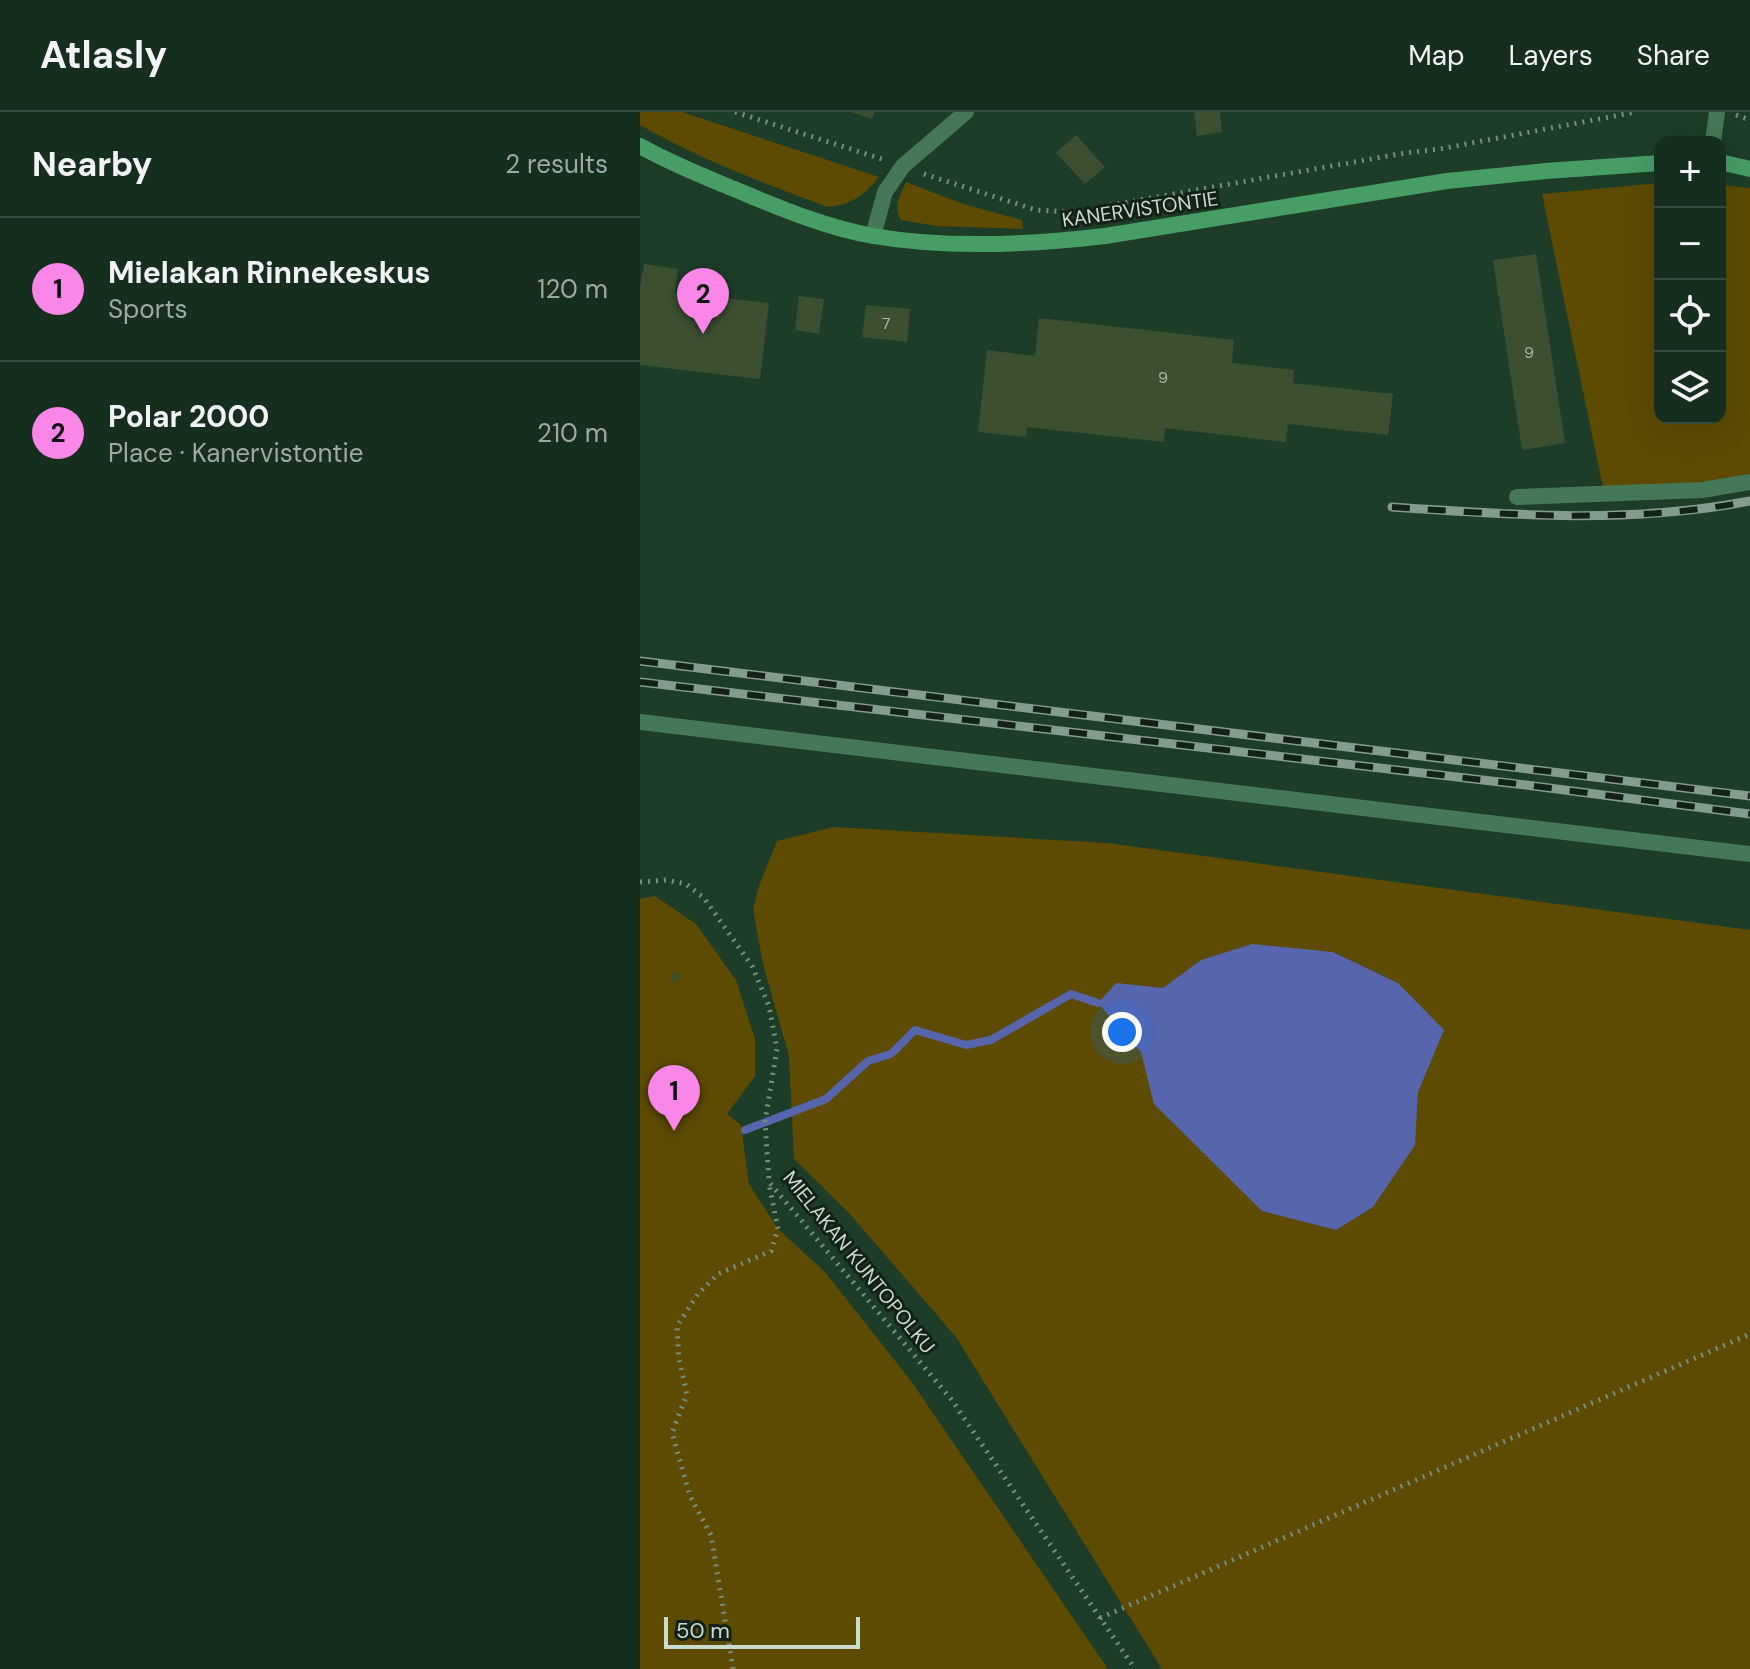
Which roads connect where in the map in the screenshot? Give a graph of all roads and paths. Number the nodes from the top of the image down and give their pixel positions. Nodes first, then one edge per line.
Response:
1 (735, 112) edge
2 (966, 112) edge
3 (1636, 112) edge
4 (1717, 112) edge
5 (1714, 136) edge
6 (640, 146) edge
7 (1654, 163) edge
8 (1726, 163) edge
9 (903, 166) junction
10 (1750, 169) edge
11 (873, 236) junction
12 (1750, 482) edge
13 (1517, 497) dead end
14 (640, 722) edge
15 (1750, 854) edge
16 (640, 882) edge
17 (769, 1182) junction
18 (1750, 1334) edge
19 (1100, 1618) junction
20 (733, 1669) edge
21 (1135, 1669) edge

1 - 9 path
2 - 9 street
3 - 9 path
4 - 5 street
6 - 11 street, KANERVISTONTIE
7 - 11 street, KANERVISTONTIE
8 - 10 street
9 - 11 street
12 - 13 street
14 - 15 street
16 - 17 path, MIELAKAN KUNTOPOLKU
17 - 19 path, MIELAKAN KUNTOPOLKU
17 - 20 path
18 - 19 path
19 - 21 path, MIELAKAN KUNTOPOLKU

